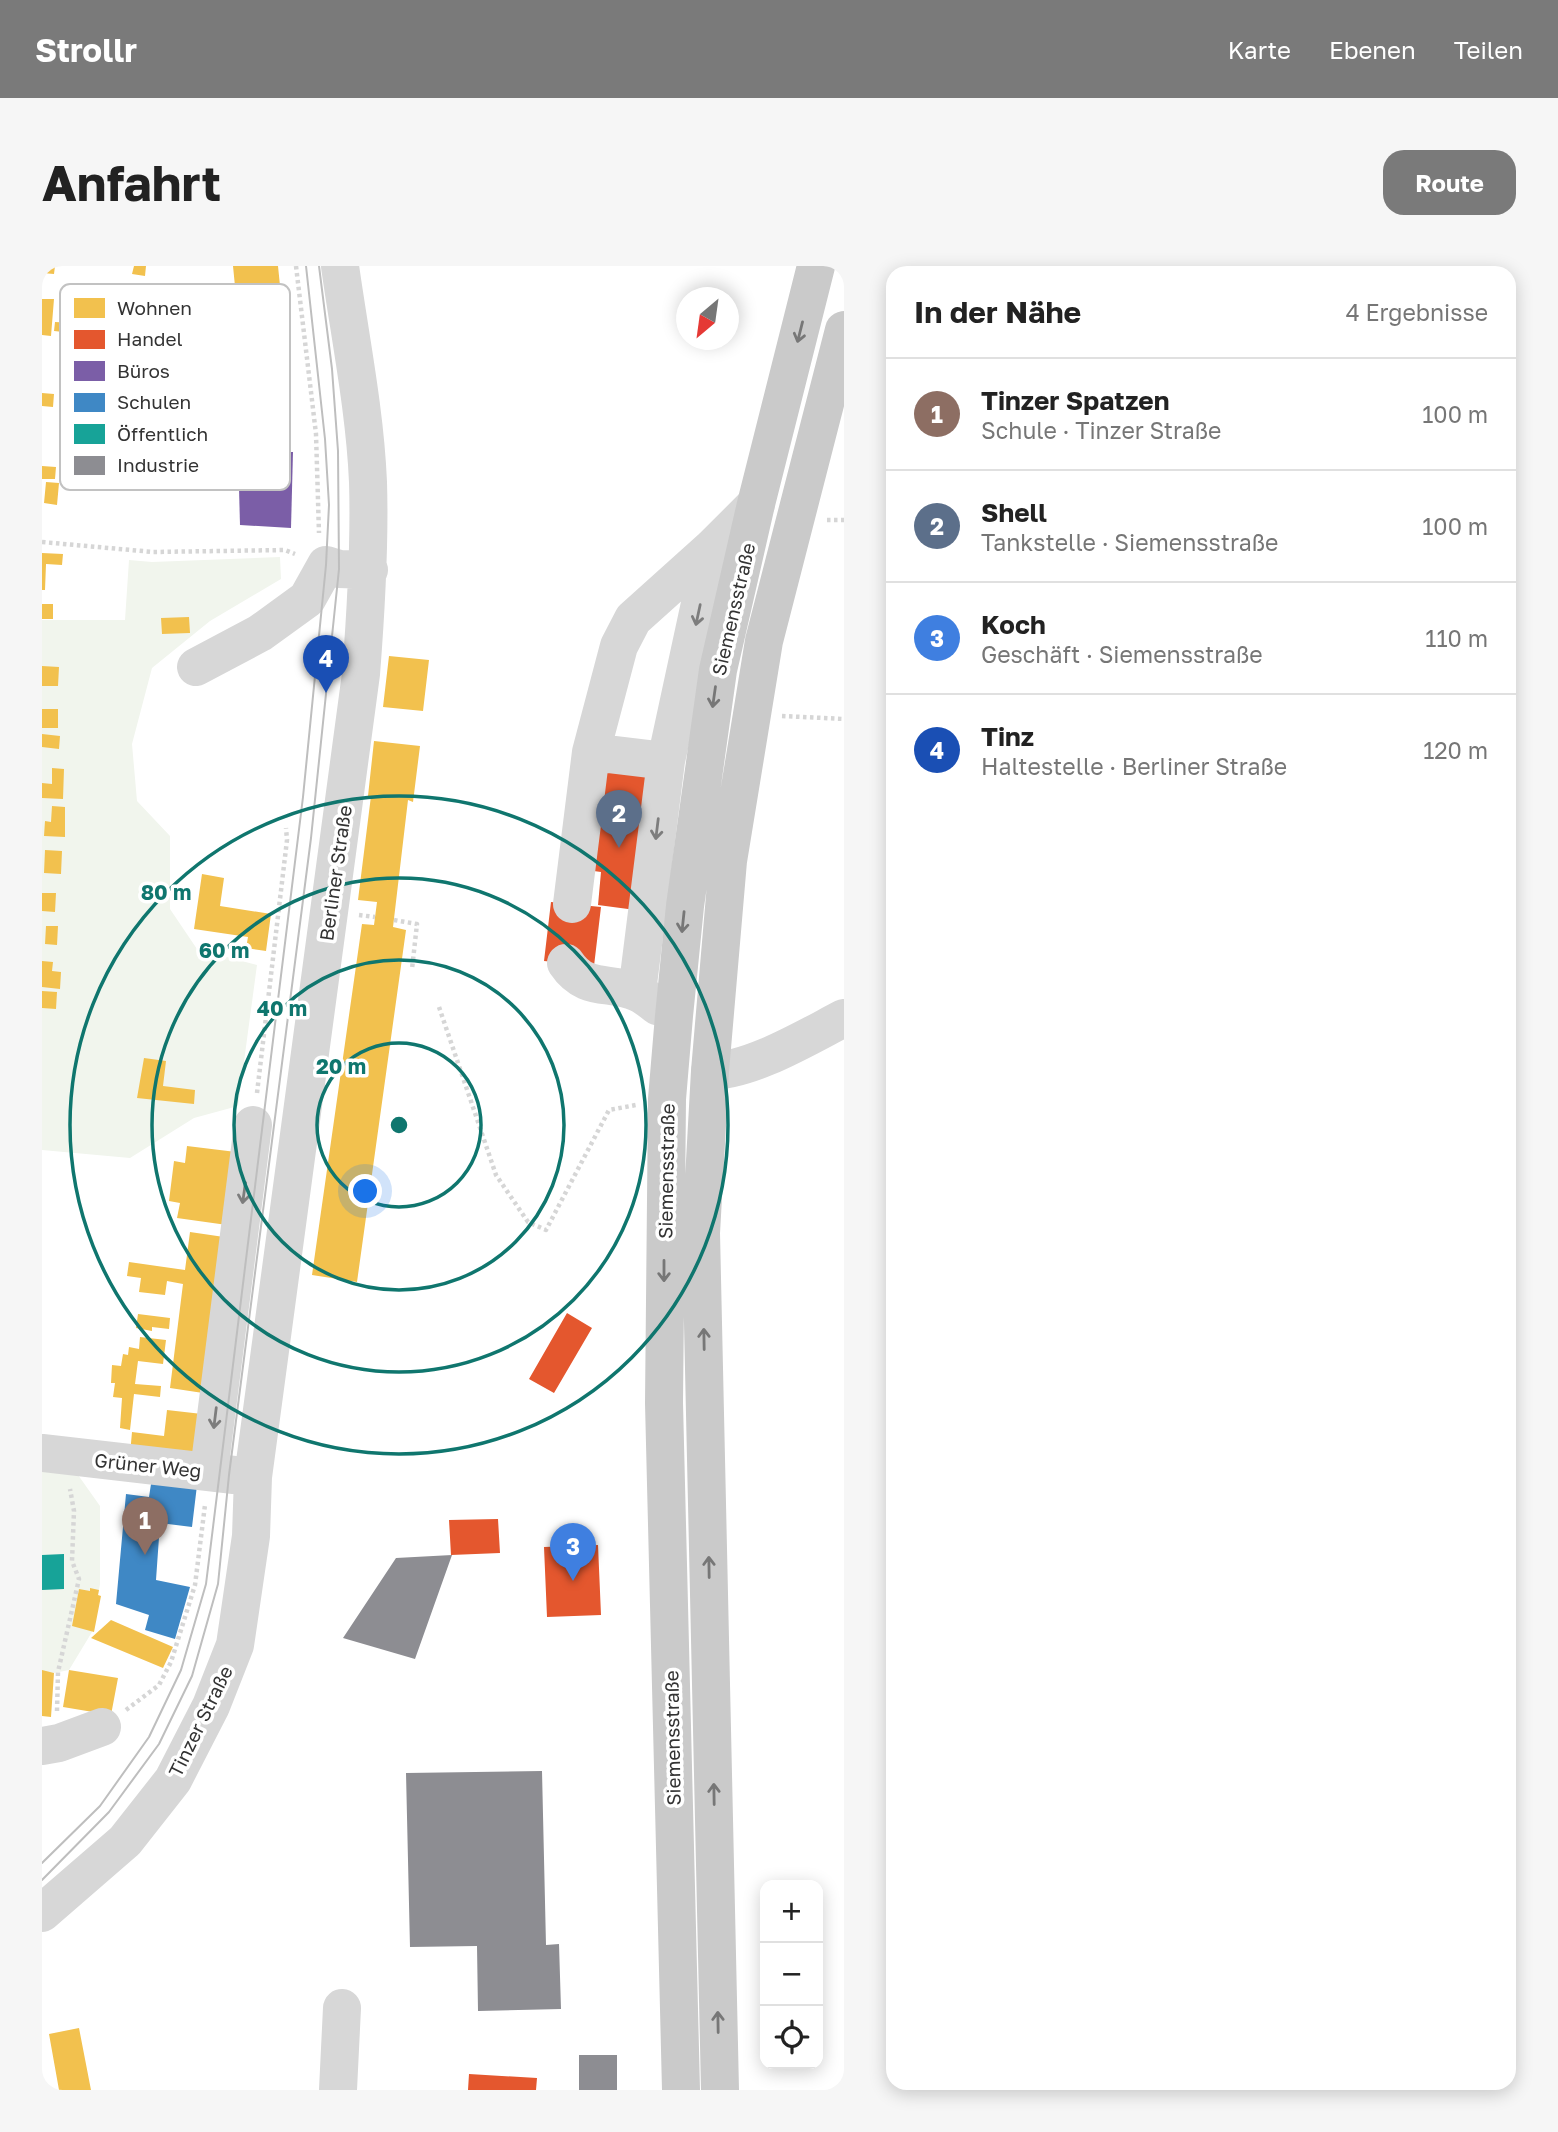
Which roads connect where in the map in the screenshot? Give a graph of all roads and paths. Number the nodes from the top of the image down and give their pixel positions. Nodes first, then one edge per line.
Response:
1 (296, 266) edge
2 (340, 266) edge
3 (816, 266) edge
4 (844, 330) edge
5 (756, 505) junction
6 (42, 542) edge
7 (712, 548) junction
8 (321, 563) junction
9 (369, 570) junction
10 (196, 667) dead end
11 (774, 715) dead end
12 (844, 719) edge
13 (591, 752) junction
14 (666, 761) junction
15 (286, 828) dead end
16 (572, 904) dead end
17 (394, 920) dead end
18 (566, 963) dead end
19 (412, 969) dead end
20 (637, 992) junction
21 (439, 1007) dead end
22 (674, 1016) junction
23 (844, 1017) edge
24 (710, 1071) junction
25 (667, 1099) junction
26 (253, 1125) joint
27 (60, 1455) edge
28 (209, 1471) junction
29 (253, 1477) junction
30 (102, 1727) joint
31 (50, 1744) edge
32 (42, 1913) edge
33 (342, 2008) dead end
34 (338, 2090) edge
35 (681, 2090) edge
36 (720, 2090) edge

1 - 8 path
2 - 9 street, Berliner Straße
3 -> 5 main road, Siemensstraße
4 - 24 main road, Siemensstraße
5 - 7 street
5 -> 22 main road, Siemensstraße
6 - 8 path
7 - 13 street
7 -> 14 street
8 - 9 street
8 - 10 street
9 - 29 street, Berliner Straße
11 - 12 path
13 - 14 street
13 - 16 street
14 -> 20 street
15 - 26 path
17 - 19 path
18 - 20 street
20 - 22 street
21 - 25 path
22 - 25 main road, Siemensstraße
23 - 24 street
36 -> 24 main road, Siemensstraße
25 -> 35 main road, Siemensstraße
26 -> 28 street
27 - 28 street, Grüner Weg
27 - 31 path
28 - 29 street, Grüner Weg
28 - 30 path
29 - 32 street, Tinzer Straße
30 - 31 street
33 - 34 street

